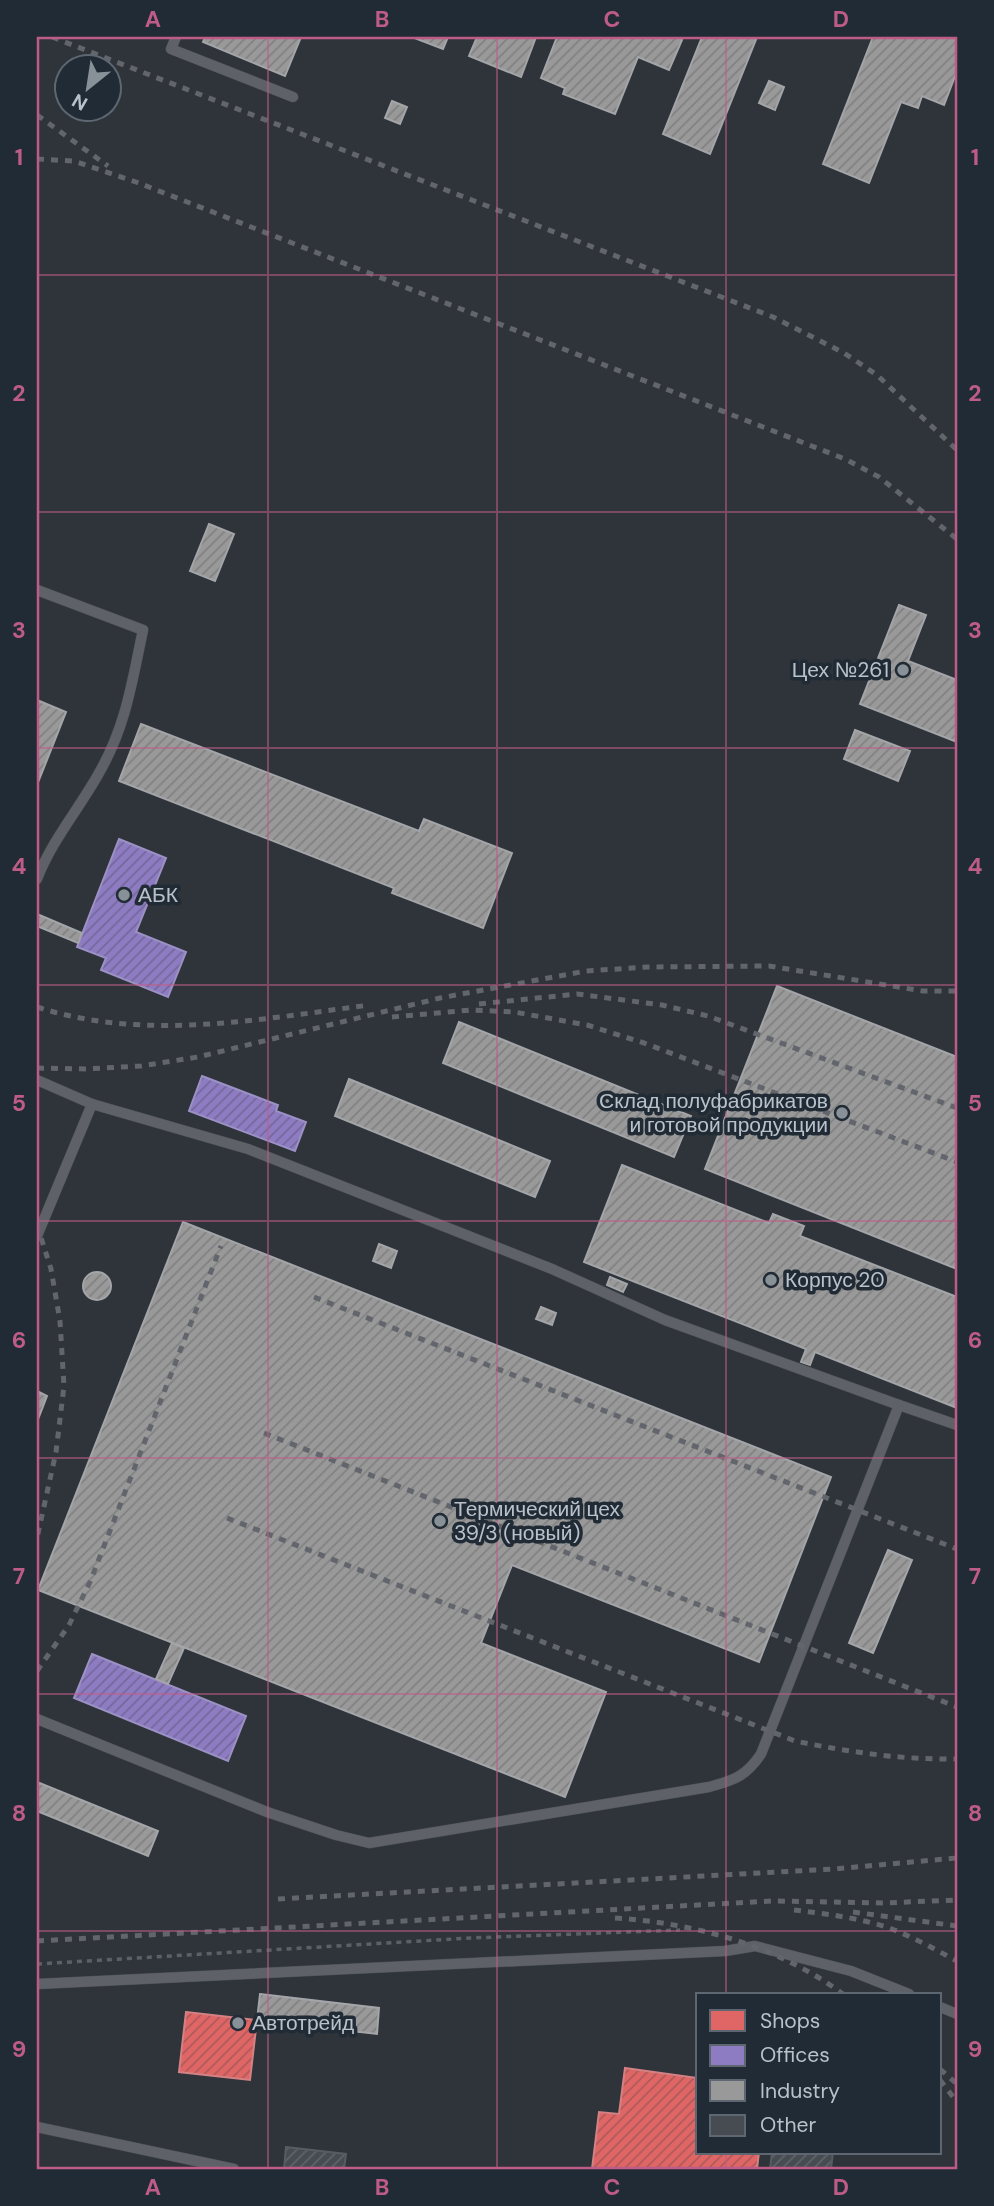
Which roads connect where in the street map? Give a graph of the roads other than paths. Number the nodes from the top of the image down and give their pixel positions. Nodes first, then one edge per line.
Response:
1 (176, 37) edge
2 (293, 97) dead end
3 (37, 590) edge
4 (37, 879) edge
5 (37, 1080) edge
6 (92, 1104) junction
7 (37, 1236) edge
8 (899, 1405) junction
9 (957, 1425) edge
10 (37, 1718) edge
11 (37, 1984) edge
12 (906, 1993) edge
13 (37, 2127) edge
14 (234, 2169) edge

1 - 2 lane
3 - 4 lane
5 - 6 lane
6 - 7 lane
6 - 8 lane
8 - 9 lane
8 - 10 lane
11 - 12 lane
13 - 14 lane

